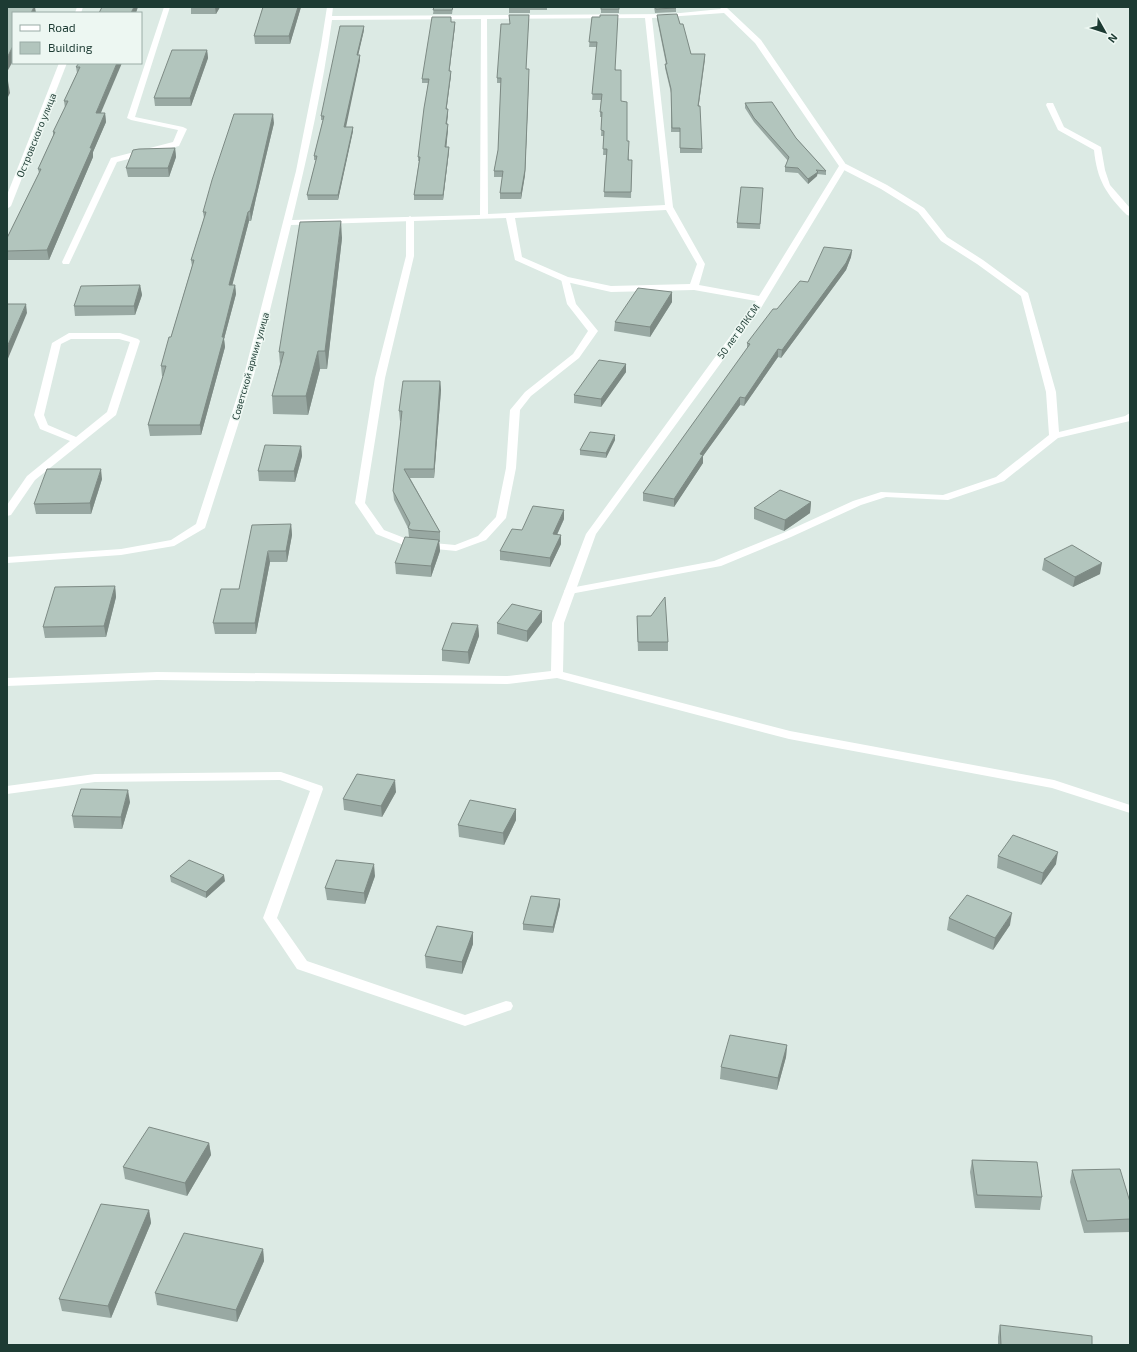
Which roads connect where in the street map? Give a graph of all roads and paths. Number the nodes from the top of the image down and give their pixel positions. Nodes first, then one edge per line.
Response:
1 (167, 7) edge
2 (330, 7) edge
3 (724, 9) edge
4 (648, 16) junction
5 (484, 17) junction
6 (328, 18) junction
7 (63, 64) edge
8 (1050, 105) dead end
9 (843, 166) junction
10 (7, 206) edge
11 (669, 208) junction
12 (1130, 213) edge
13 (510, 216) junction
14 (484, 217) junction
15 (410, 219) junction
16 (287, 223) junction
17 (66, 262) dead end
18 (565, 279) junction
19 (694, 287) junction
20 (761, 299) junction
21 (1130, 416) edge
22 (1054, 436) junction
23 (78, 441) junction
24 (7, 513) edge
25 (7, 560) edge
26 (570, 591) junction
27 (557, 674) junction
28 (7, 682) edge
29 (7, 790) edge
30 (1130, 809) edge
31 (506, 1006) dead end

1 - 17 street
2 - 6 street, Советской армии улица
3 - 4 street
3 - 9 street
4 - 5 street
4 - 11 street
5 - 6 street
5 - 14 street
6 - 16 street, Советской армии улица
7 - 10 street, Островского улица
8 - 12 street
9 - 20 street, 50 лет ВЛКСМ
9 - 22 street
11 - 13 street
11 - 19 street
13 - 14 street
13 - 18 street
14 - 15 street
15 - 16 street
15 - 18 street
16 - 25 street, Советской армии улица
18 - 19 street
19 - 20 street
20 - 26 street, 50 лет ВЛКСМ
21 - 22 street
22 - 26 street
23 - 23 street
23 - 24 street
26 - 27 street, 50 лет ВЛКСМ
27 - 28 street
27 - 30 street
29 - 31 street

